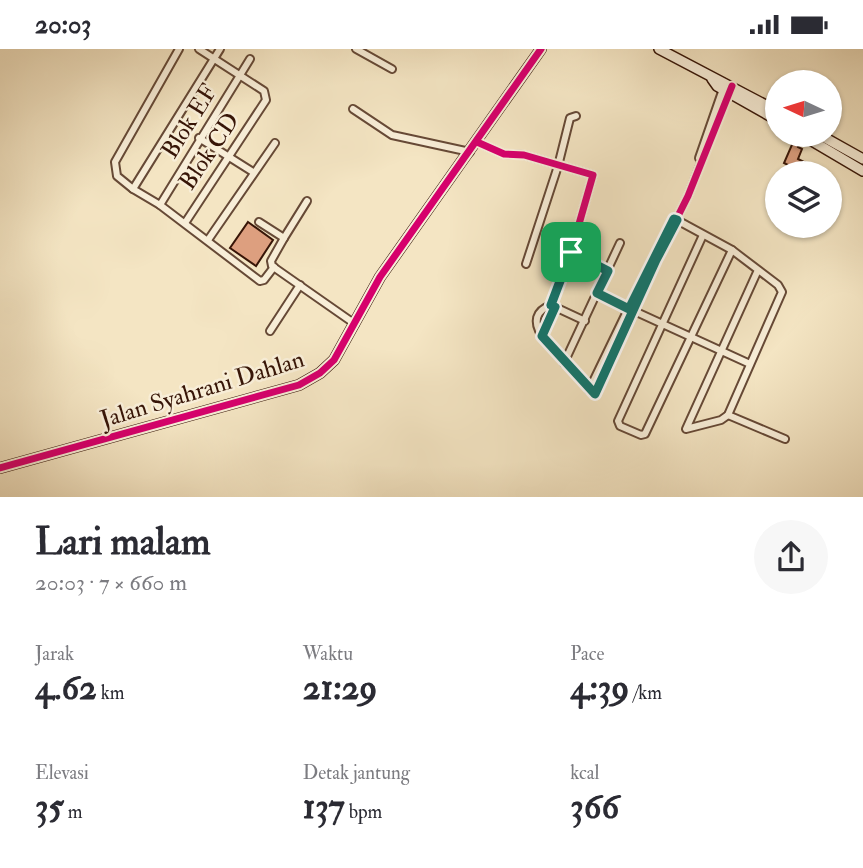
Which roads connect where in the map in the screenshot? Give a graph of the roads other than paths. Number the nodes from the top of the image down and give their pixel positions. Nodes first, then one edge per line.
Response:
1 (179, 49) edge
2 (199, 49) edge
3 (220, 49) edge
4 (356, 49) edge
5 (541, 49) edge
6 (659, 49) edge
7 (214, 58) junction
8 (250, 59) dead end
9 (391, 69) dead end
10 (240, 76) junction
11 (728, 87) junction
12 (765, 105) edge
13 (353, 109) dead end
14 (765, 112) edge
15 (576, 116) dead end
16 (199, 138) junction
17 (275, 143) dead end
18 (479, 143) junction
19 (823, 147) edge
20 (842, 147) edge
21 (470, 152) junction
22 (228, 157) junction
23 (863, 159) edge
24 (558, 166) junction
25 (863, 171) edge
26 (253, 172) junction
27 (133, 189) junction
28 (307, 201) dead end
29 (160, 205) junction
30 (675, 219) junction
31 (260, 222) dead end
32 (185, 223) junction
33 (703, 235) junction
34 (284, 238) junction
35 (208, 240) junction
36 (620, 243) dead end
37 (732, 250) junction
38 (571, 252) junction
39 (526, 264) dead end
40 (274, 267) junction
41 (758, 270) junction
42 (608, 271) junction
43 (300, 285) junction
44 (597, 293) junction
45 (553, 306) junction
46 (631, 310) junction
47 (585, 321) junction
48 (355, 324) junction
49 (662, 324) junction
50 (270, 331) dead end
51 (542, 336) junction
52 (691, 337) junction
53 (721, 351) junction
54 (564, 363) junction
55 (750, 364) junction
56 (728, 415) junction
57 (785, 439) dead end
58 (0, 468) edge

1 - 27 street
2 - 7 street
3 - 7 street
4 - 9 street
5 - 18 street, Jalan Syahrani Dahlan
6 - 11 street
7 - 10 street
7 - 27 street
8 - 10 street, Blok EF
10 - 16 street, Blok EF
10 - 22 street, Blok CD
11 - 12 street
11 - 14 street
11 - 30 street
13 - 21 street
15 - 24 street
16 - 22 street
16 - 29 street, Blok EF
17 - 26 street
18 - 21 street, Jalan Syahrani Dahlan
18 - 24 street
19 - 25 street
20 - 23 street
21 - 48 street, Jalan Syahrani Dahlan
22 - 26 street
22 - 32 street, Blok CD
24 - 38 street
24 - 39 street
26 - 35 street
27 - 29 street
28 - 34 street
29 - 32 street
30 - 33 street
30 - 46 street
31 - 34 street
32 - 35 street
33 - 37 street
33 - 49 street
34 - 40 street
35 - 40 street
36 - 42 street
37 - 41 street
37 - 52 street
38 - 42 street
38 - 45 street
40 - 43 street
41 - 53 street
41 - 55 street
42 - 44 street
43 - 48 street
43 - 50 street
44 - 46 street
44 - 47 street
45 - 47 street
45 - 51 street
45 - 51 street
46 - 49 street
46 - 54 street
47 - 54 street
48 - 58 street, Jalan Syahrani Dahlan
49 - 52 street
49 - 52 street
51 - 54 street
52 - 53 street
53 - 55 street
53 - 56 street
55 - 56 street
56 - 57 street

